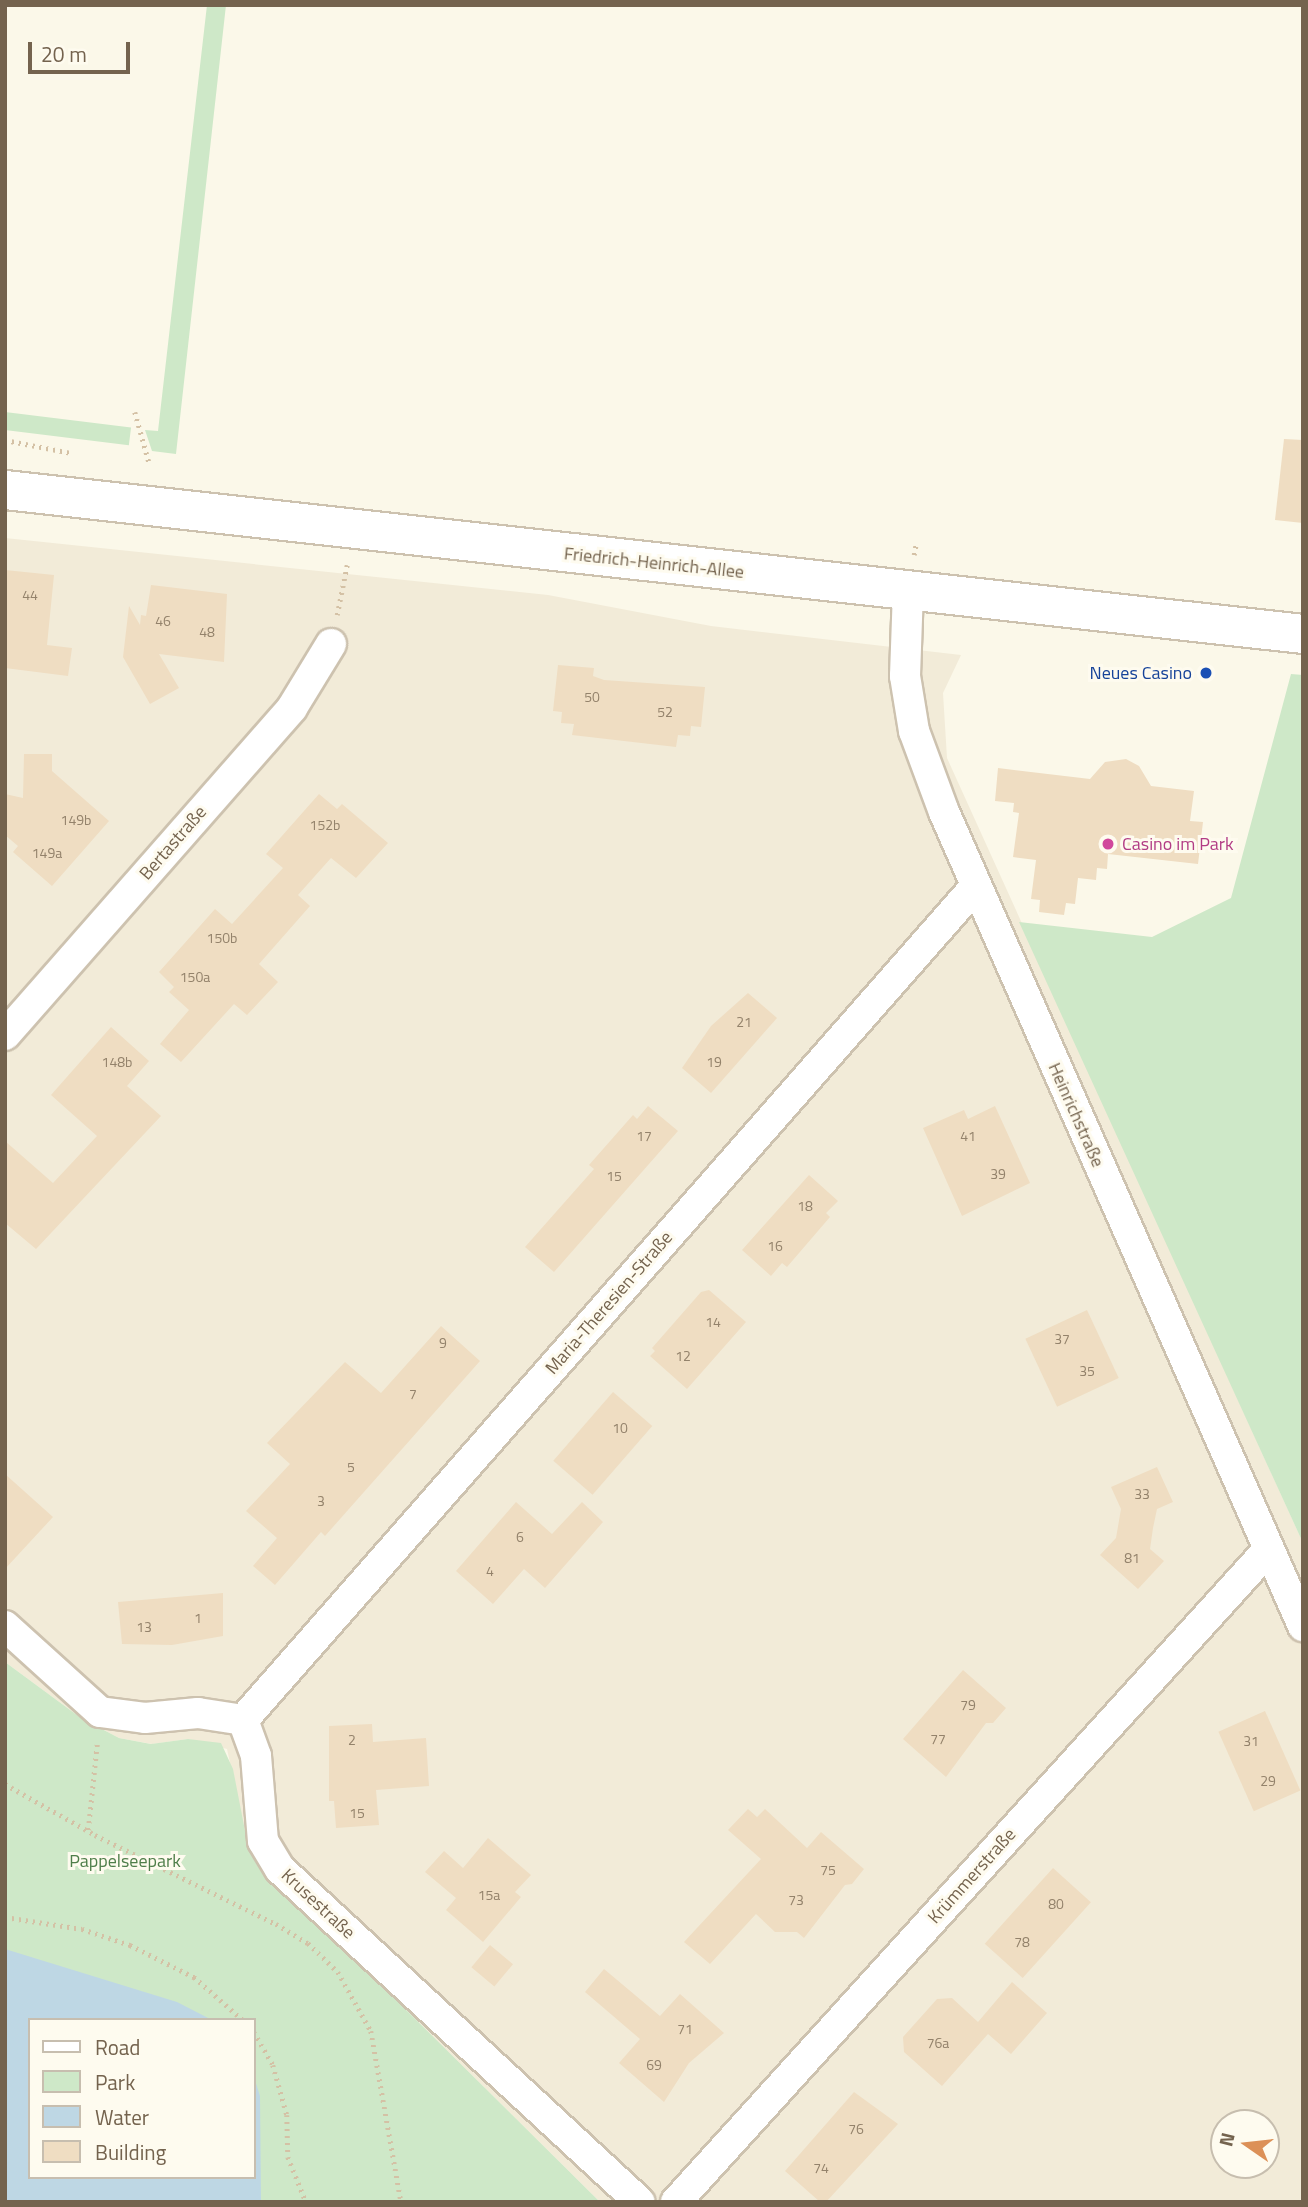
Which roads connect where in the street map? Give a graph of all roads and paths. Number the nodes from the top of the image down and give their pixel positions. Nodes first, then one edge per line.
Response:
1 (135, 412) dead end
2 (5, 440) edge
3 (71, 453) dead end
4 (149, 462) dead end
5 (5, 490) edge
6 (908, 590) junction
7 (1303, 634) edge
8 (331, 644) dead end
9 (975, 887) junction
10 (5, 1035) edge
11 (1268, 1550) junction
12 (5, 1626) edge
13 (1303, 1626) edge
14 (100, 1712) junction
15 (243, 1720) junction
16 (5, 1784) edge
17 (88, 1830) junction
18 (5, 1917) edge
19 (241, 2018) edge
20 (256, 2035) edge
21 (306, 2202) edge
22 (401, 2202) edge
23 (639, 2202) edge
24 (676, 2202) edge

1 - 4 path
2 - 3 path
5 - 6 main road, Friedrich-Heinrich-Allee
6 - 7 main road, Friedrich-Heinrich-Allee
6 - 9 street, Heinrichstraße
8 - 10 street, Bertastraße
9 - 11 street, Heinrichstraße
9 - 15 street, Maria-Theresien-Straße
11 - 13 street, Heinrichstraße
11 - 24 street, Krümmerstraße
12 - 14 street
14 - 15 street
14 - 17 path
15 - 23 street, Krusestraße
16 - 17 path
17 - 22 path
18 - 19 path
20 - 21 path

